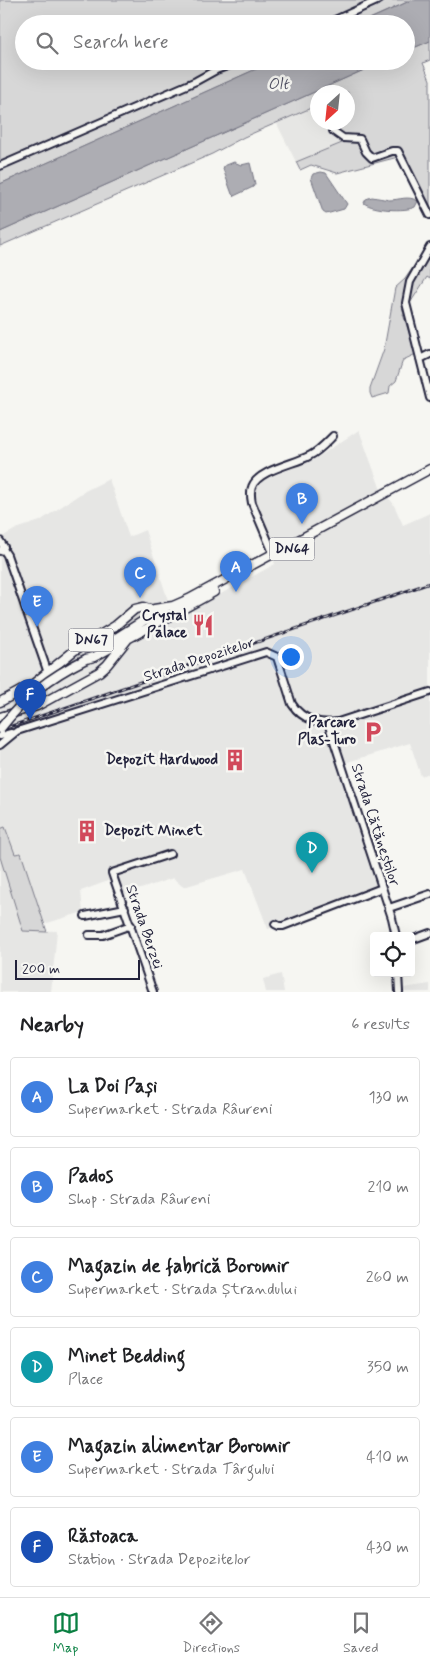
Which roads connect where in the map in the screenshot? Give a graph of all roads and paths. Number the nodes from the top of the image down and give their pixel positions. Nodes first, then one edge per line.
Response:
1 (379, 0) edge
2 (346, 15) edge
3 (216, 70) edge
4 (333, 131) dead end
5 (0, 166) edge
6 (430, 215) edge
7 (430, 247) edge
8 (430, 354) edge
9 (420, 359) junction
10 (430, 398) edge
11 (333, 436) dead end
12 (430, 470) edge
13 (430, 475) edge
14 (0, 541) edge
15 (2, 550) edge
16 (274, 555) junction
17 (155, 612) junction
18 (161, 621) junction
19 (127, 640) junction
20 (86, 659) junction
21 (48, 673) junction
22 (430, 692) edge
23 (2, 701) edge
24 (4, 716) edge
25 (328, 723) junction
26 (0, 729) edge
27 (17, 731) junction
28 (0, 736) edge
29 (0, 745) edge
30 (170, 854) dead end
31 (382, 888) junction
32 (430, 894) edge
33 (125, 908) junction
34 (389, 908) junction
35 (85, 916) dead end
36 (275, 924) dead end
37 (131, 925) junction
38 (395, 932) edge
39 (430, 932) edge
40 (89, 935) dead end
41 (415, 938) edge
42 (398, 977) edge
43 (153, 992) edge
44 (399, 992) edge

1 - 2 street
3 - 5 street
4 - 6 street
7 - 9 street
8 - 9 street
9 - 10 street
11 - 16 street
12 - 16 main road, DN64
13 - 18 main road, DN64
14 - 15 street
15 - 21 street
16 - 17 main road, DN64
17 - 18 main road
17 - 18 main road
17 - 20 main road, DN64
17 - 21 main road, DN67
18 - 19 main road, DN67
19 - 20 main road, DN64
19 - 24 main road, DN67
20 - 26 main road, DN64, bridge
21 - 23 main road, DN67
22 - 25 street, Strada Depozitelor
23 - 24 main road, DN67
25 - 27 street, Strada Depozitelor
25 - 31 street, Strada Cătăneștilor
27 - 28 street
27 - 29 street, Strada Depozitelor
30 - 33 street, Strada Berzei
31 - 34 street, Strada Cătăneștilor
31 - 36 street
32 - 34 street
33 - 35 street
33 - 37 street, Strada Berzei
34 - 38 street, Strada Cătăneștilor
37 - 40 street
37 - 43 street, Strada Berzei
39 - 41 street
42 - 44 street

